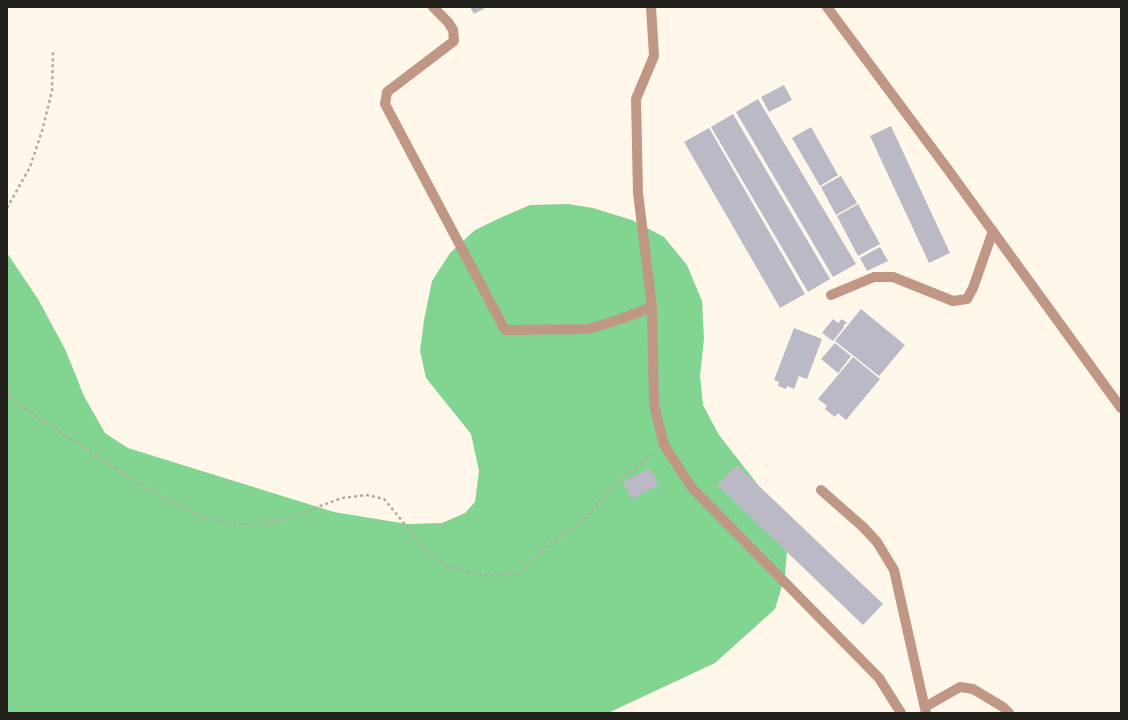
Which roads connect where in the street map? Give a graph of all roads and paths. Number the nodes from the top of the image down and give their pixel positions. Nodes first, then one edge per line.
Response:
1 (434, 7) edge
2 (651, 7) edge
3 (827, 7) edge
4 (53, 51) dead end
5 (7, 208) edge
6 (992, 231) junction
7 (831, 295) dead end
8 (652, 307) junction
9 (7, 392) edge
10 (1121, 408) edge
11 (664, 445) junction
12 (821, 490) dead end
13 (925, 710) edge
14 (901, 713) edge
15 (1009, 713) edge

1 - 8 street
2 - 8 street
3 - 6 street
4 - 5 path
6 - 7 street
6 - 10 street
8 - 11 street
9 - 11 path
11 - 14 street
12 - 13 street
13 - 15 street

